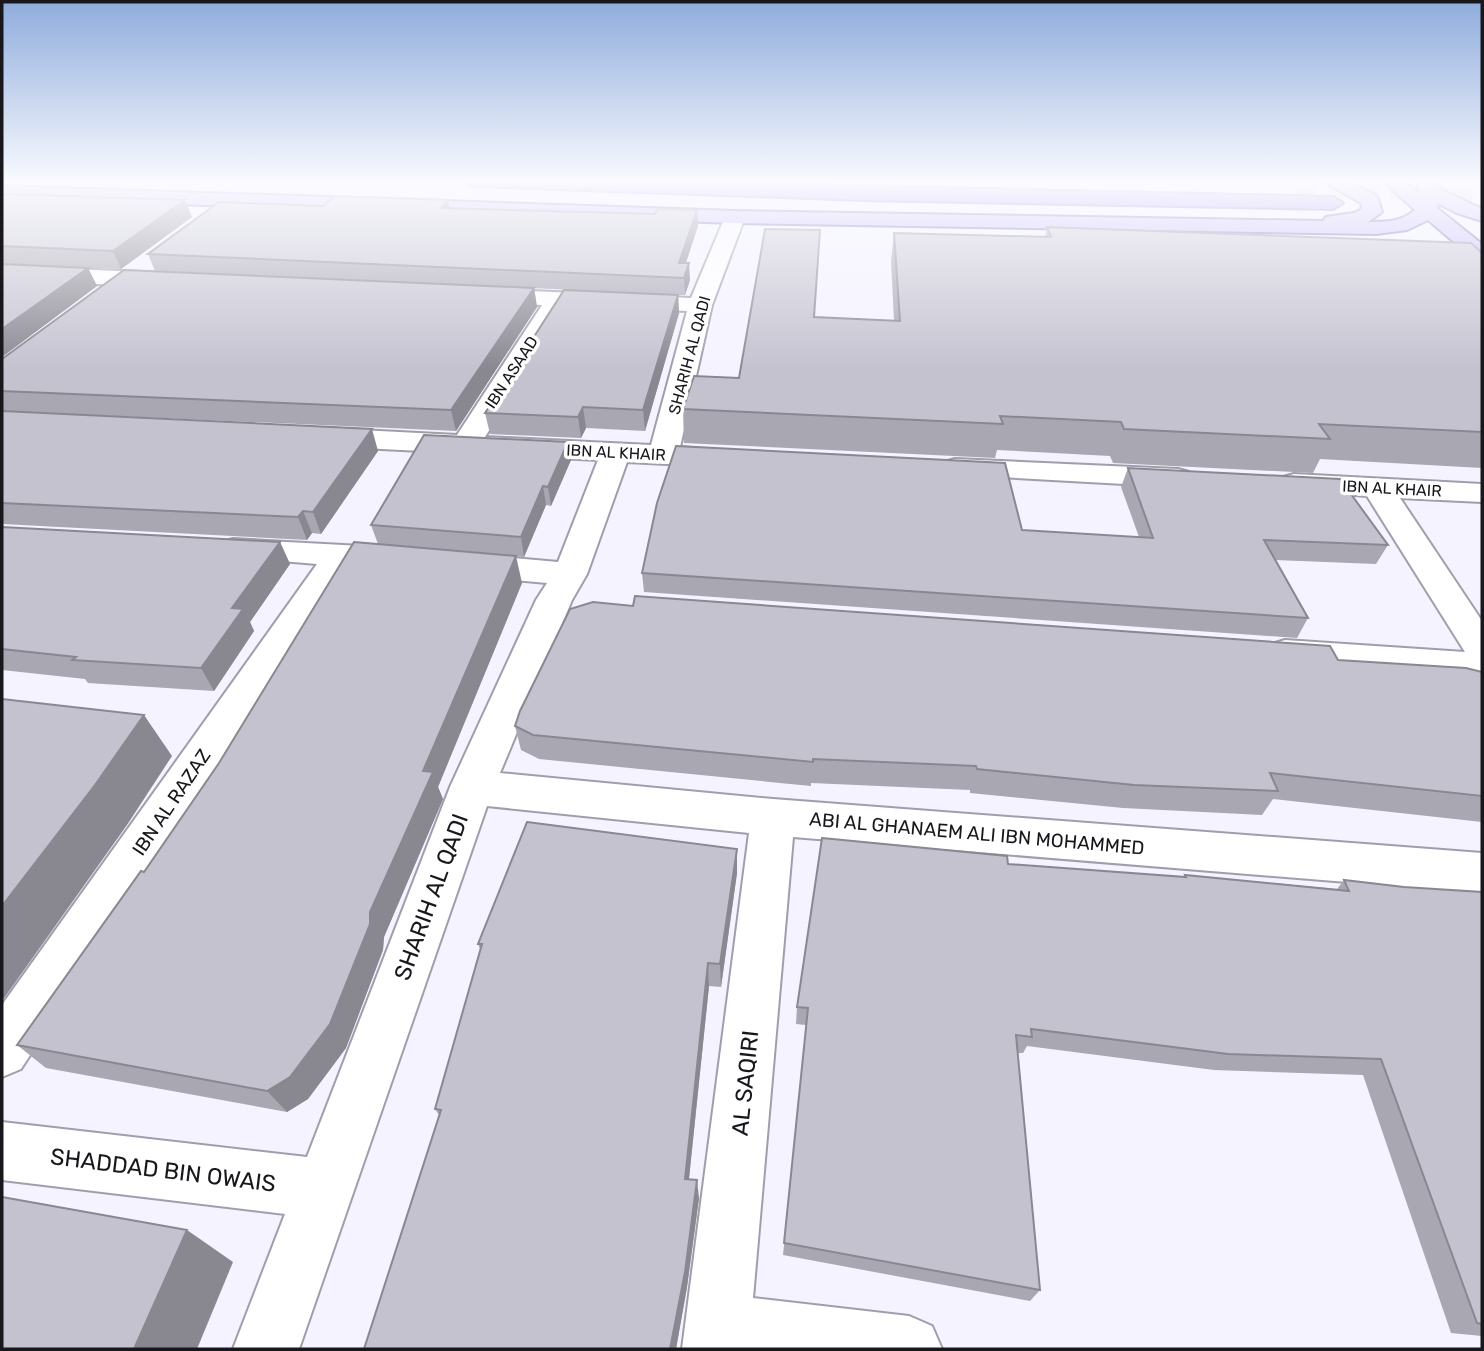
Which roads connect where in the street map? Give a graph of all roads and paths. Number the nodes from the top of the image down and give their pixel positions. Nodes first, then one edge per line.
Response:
1 (723, 244) edge
2 (1385, 244) edge
3 (1399, 246) edge
4 (157, 254) edge
5 (1455, 261) edge
6 (1482, 272) edge
7 (2, 273) edge
8 (125, 278) junction
9 (193, 281) edge
10 (466, 295) edge
11 (557, 300) junction
12 (94, 301) edge
13 (700, 305) junction
14 (301, 436) edge
15 (465, 445) junction
16 (616, 452) junction
17 (663, 455) junction
18 (760, 459) edge
19 (924, 467) edge
20 (1199, 479) edge
21 (1267, 482) edge
22 (1377, 487) junction
23 (1482, 493) edge
24 (205, 547) edge
25 (341, 554) junction
26 (394, 559) edge
27 (435, 562) edge
28 (573, 592) junction
29 (1247, 650) edge
30 (1482, 650) edge
31 (1482, 667) edge
32 (472, 787) junction
33 (773, 817) junction
34 (1482, 873) edge
35 (2, 1050) edge
36 (2, 1151) edge
37 (324, 1189) junction
38 (717, 1338) edge
39 (266, 1349) edge
40 (909, 1349) edge

1 - 13 street, SHARIH AL QADI
2 - 3 main road
4 - 8 street
5 - 6 main road
7 - 8 street
8 - 9 street
8 - 12 street
10 - 11 street
11 - 13 street
11 - 15 street, IBN ASAAD
13 - 17 street, SHARIH AL QADI
14 - 15 street, IBN AL KHAIR
15 - 16 street, IBN AL KHAIR
16 - 17 street, IBN AL KHAIR
16 - 28 street, SHARIH AL QADI
17 - 18 street, IBN AL KHAIR
19 - 20 street
21 - 22 street, IBN AL KHAIR
22 - 23 street, IBN AL KHAIR
22 - 30 street
24 - 25 street
25 - 26 street
25 - 35 street, IBN AL RAZAZ
27 - 28 street
28 - 32 street, SHARIH AL QADI
29 - 31 street
32 - 33 street, ABI AL GHANAEM ALI IBN MOHAMMED
32 - 37 street, SHARIH AL QADI
33 - 34 street, ABI AL GHANAEM ALI IBN MOHAMMED
33 - 38 street, AL SAQIRI
36 - 37 street, SHADDAD BIN OWAIS
37 - 39 street, SHARIH AL QADI
38 - 40 street

